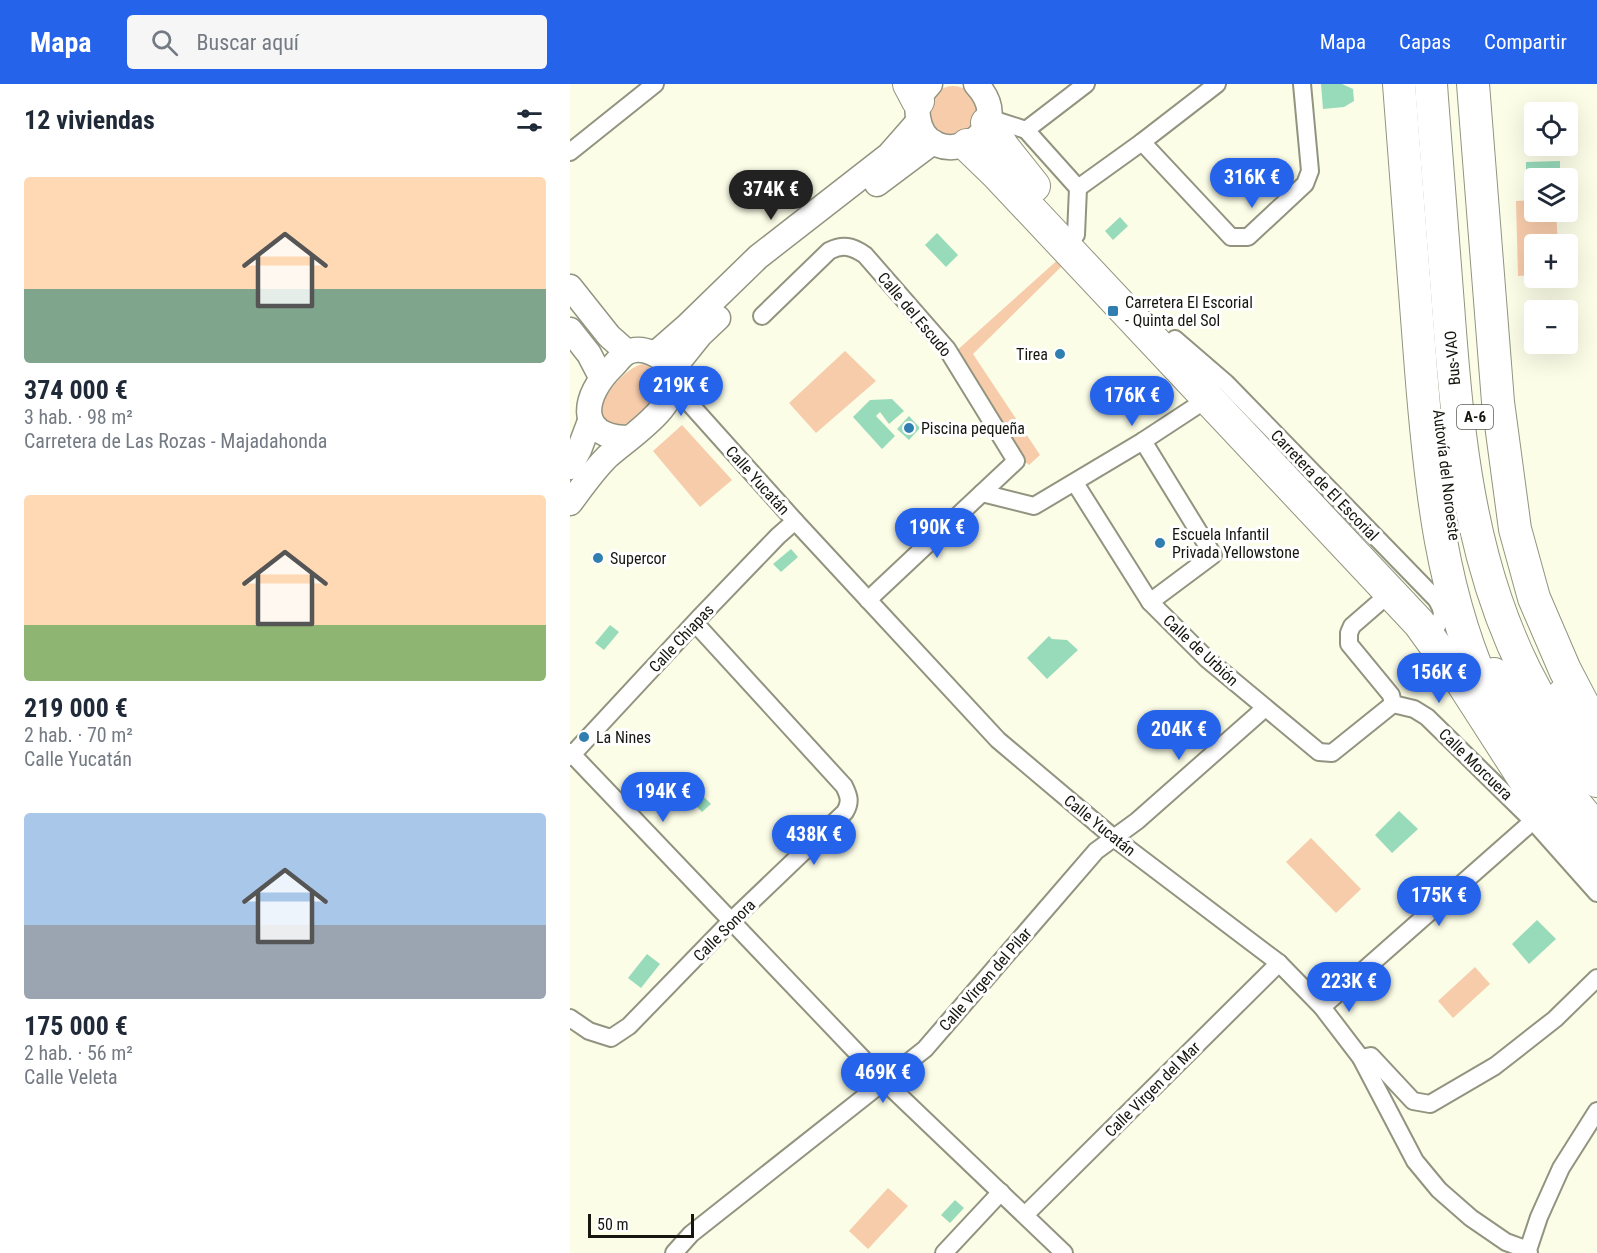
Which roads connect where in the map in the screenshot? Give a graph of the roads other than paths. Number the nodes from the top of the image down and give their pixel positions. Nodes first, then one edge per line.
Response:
1 (655, 84) edge
2 (1086, 84) edge
3 (1217, 84) edge
4 (1302, 84) edge
5 (1399, 84) edge
6 (1413, 84) edge
7 (1431, 84) edge
8 (1451, 84) edge
9 (1473, 84) edge
10 (919, 98) edge
11 (982, 109) edge
12 (1026, 130) junction
13 (933, 142) junction
14 (1142, 142) junction
15 (570, 152) edge
16 (1078, 188) junction
17 (1076, 235) junction
18 (570, 287) edge
19 (762, 316) dead end
20 (570, 330) edge
21 (1175, 339) junction
22 (627, 352) junction
23 (655, 354) junction
24 (601, 377) junction
25 (673, 377) junction
26 (1220, 402) junction
27 (590, 421) junction
28 (630, 438) junction
29 (1143, 441) junction
30 (570, 467) edge
31 (1075, 483) junction
32 (982, 493) junction
33 (570, 503) edge
34 (795, 521) junction
35 (1390, 593) junction
36 (868, 600) junction
37 (1150, 602) junction
38 (1422, 616) junction
39 (695, 623) junction
40 (1393, 704) junction
41 (1265, 708) junction
42 (1591, 735) edge
43 (571, 754) edge
44 (1592, 788) edge
45 (1533, 821) junction
46 (1597, 830) edge
47 (1114, 838) junction
48 (1597, 851) edge
49 (1597, 868) edge
50 (1597, 893) edge
51 (731, 921) junction
52 (1279, 963) junction
53 (1597, 978) edge
54 (1322, 1007) junction
55 (570, 1018) edge
56 (1361, 1058) junction
57 (885, 1082) junction
58 (1597, 1111) edge
59 (1000, 1192) junction
60 (1024, 1215) junction
61 (1529, 1251) edge
62 (674, 1253) edge
63 (944, 1253) edge
64 (1064, 1253) edge

1 - 15 street
2 - 12 street
3 - 14 street
4 - 14 street
5 - 48 highway
6 - 46 highway, Autovía del Noroeste / A-6
7 - 44 highway, Bus-VAO
8 - 42 highway, A-6
9 - 42 highway
10 - 13 street
10 - 23 street
11 - 12 street
11 - 13 street
11 - 17 highway
11 - 26 highway
12 - 16 street
13 - 25 street
14 - 16 street
16 - 17 street
17 - 21 highway
18 - 22 street
19 - 32 street, Calle del Escudo
20 - 24 street
21 - 26 highway
21 - 38 street, Carretera de El Escorial
22 - 23 street
22 - 24 street
23 - 25 street
24 - 27 street
25 - 28 street
25 - 34 street, Calle Yucatán
26 - 29 street
26 - 35 highway
26 - 38 highway
27 - 28 street
27 - 30 street
28 - 33 street
29 - 31 street
29 - 37 street
31 - 32 street
31 - 37 street, Calle de Urbión
32 - 36 street
34 - 36 street, Calle Yucatán
34 - 39 street, Calle Chiapas
35 - 38 highway
35 - 40 street
36 - 47 street, Calle Yucatán
37 - 41 street, Calle de Urbión
38 - 49 highway
39 - 43 street, Calle Chiapas
39 - 51 street, Calle Sonora
40 - 41 street, Calle de Urbión
40 - 45 street, Calle Morcuera
41 - 47 street, Calle Virgen del Pilar
43 - 51 street
45 - 50 street, Calle Morcuera
45 - 54 street
47 - 52 street, Calle Yucatán
47 - 57 street, Calle Virgen del Pilar
51 - 55 street, Calle Sonora
51 - 57 street
52 - 54 street, Calle Yucatán
52 - 60 street, Calle Virgen del Mar
53 - 56 street
54 - 56 street, Calle Yucatán
56 - 61 street, Calle Yucatán
57 - 59 street
57 - 62 street, Calle Virgen del Pilar
58 - 61 street
59 - 60 street
59 - 63 street
60 - 64 street

